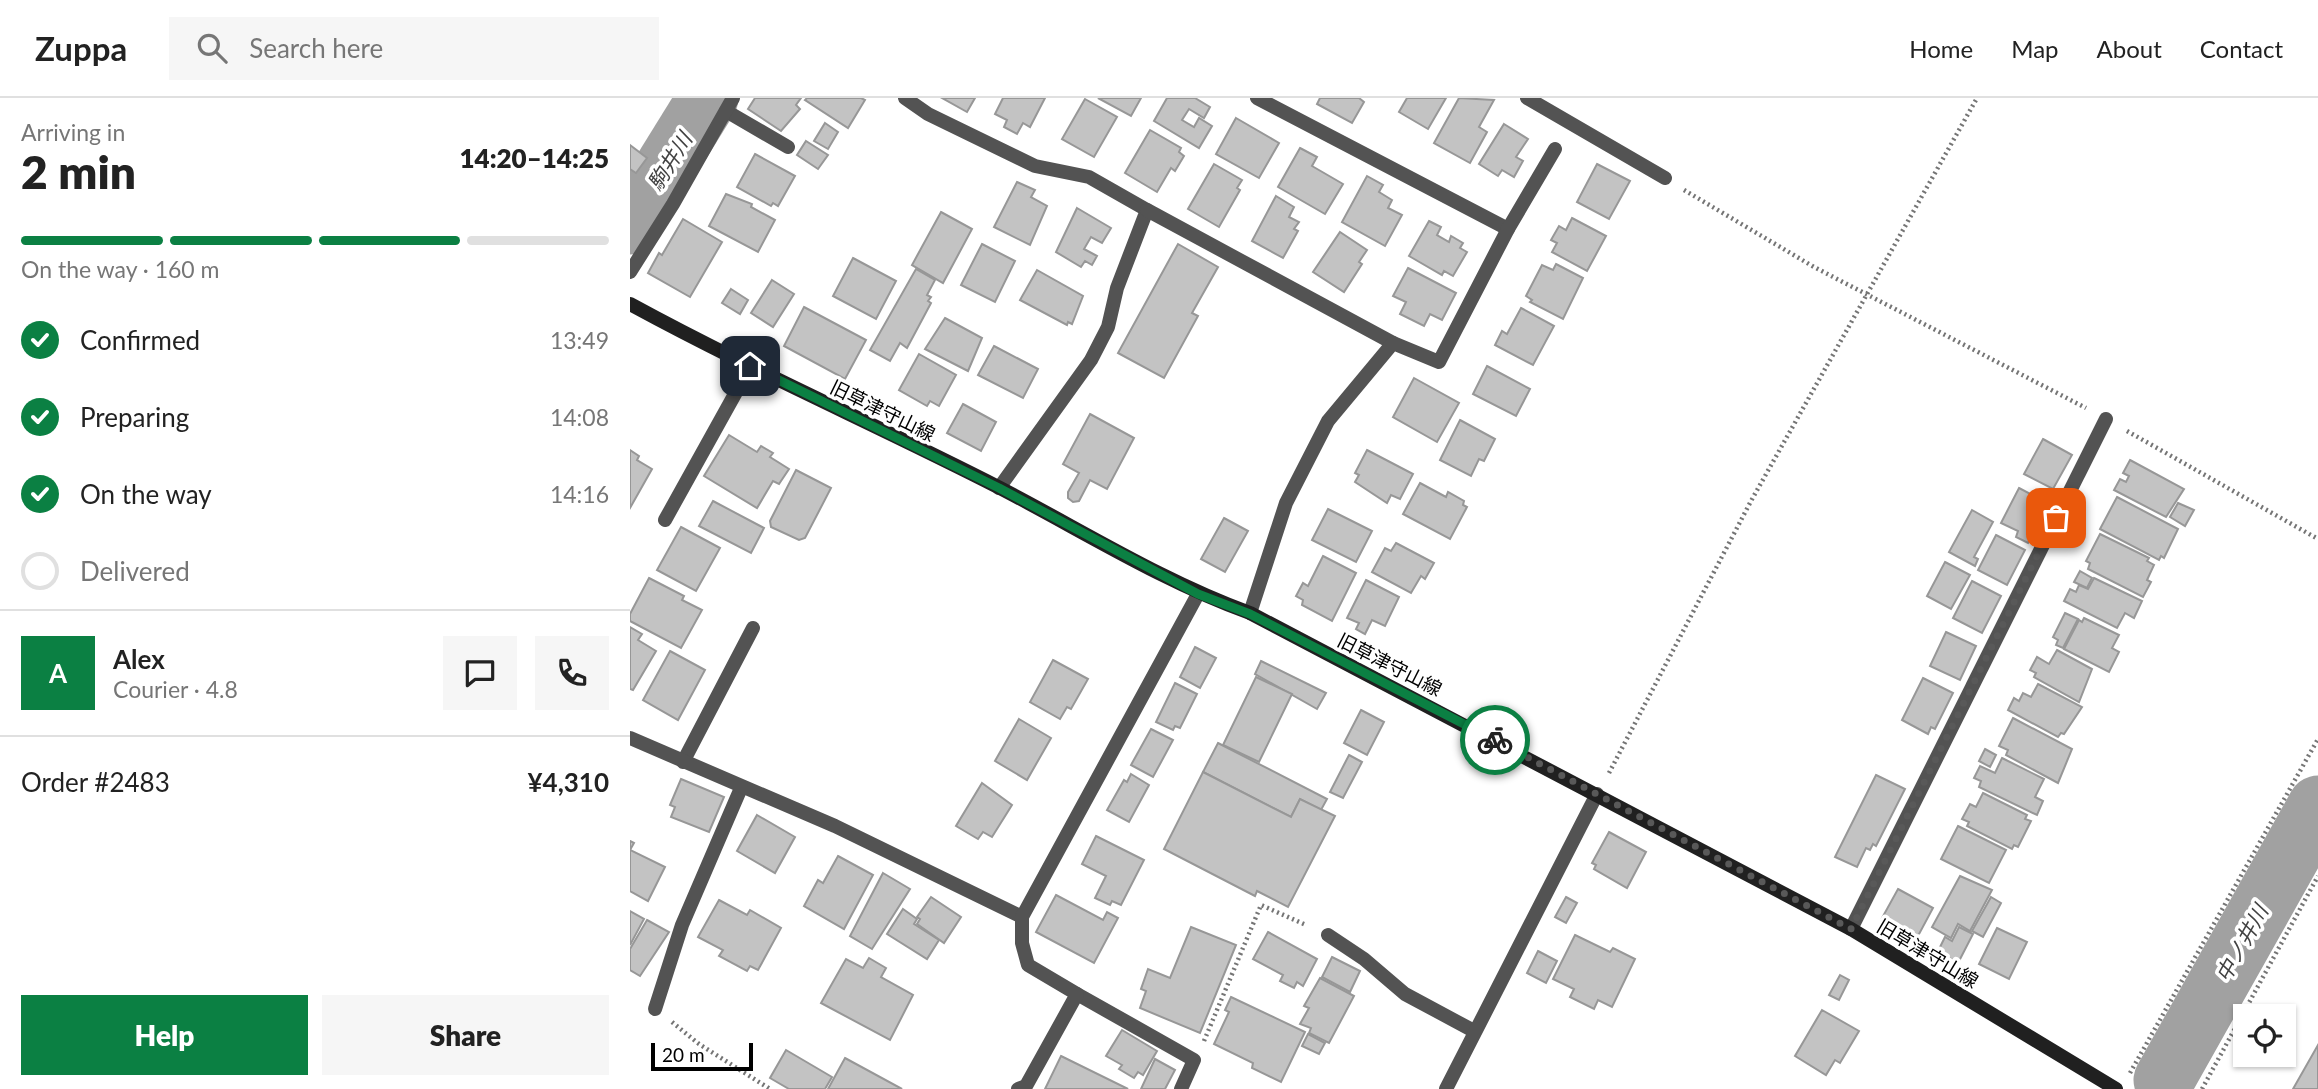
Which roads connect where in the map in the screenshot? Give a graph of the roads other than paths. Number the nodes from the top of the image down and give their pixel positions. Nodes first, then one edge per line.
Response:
1 (905, 98) edge
2 (1257, 98) edge
3 (1527, 98) edge
4 (729, 104) edge
5 (788, 147) dead end
6 (1555, 149) dead end
7 (1665, 178) road end
8 (1147, 210) junction
9 (1508, 229) junction
10 (630, 272) edge
11 (630, 304) edge
12 (1393, 343) junction
13 (750, 366) junction
14 (2106, 419) road end
15 (999, 488) junction
16 (665, 520) dead end
17 (1198, 594) junction
18 (1250, 614) junction
19 (753, 628) dead end
20 (630, 738) edge
21 (682, 762) junction
22 (741, 788) junction
23 (1598, 794) junction
24 (1022, 917) junction
25 (1851, 929) junction
26 (1328, 936) road end
27 (1077, 994) junction
28 (655, 1009) road end
29 (1474, 1031) junction
30 (1018, 1089) edge
31 (1181, 1089) edge
32 (1446, 1089) edge
33 (2116, 1089) edge

1 - 8 street
2 - 9 street
3 - 7 street
4 - 5 street
4 - 10 street
6 - 9 street
8 - 12 street
8 - 15 street
9 - 12 street
11 - 13 street, 旧草津守山線
12 - 18 street
13 - 15 street, 旧草津守山線
13 - 16 street
14 - 25 street
15 - 17 street, 旧草津守山線
17 - 18 street, 旧草津守山線
17 - 24 street
18 - 23 street, 旧草津守山線
19 - 21 street
20 - 21 street
21 - 22 street
22 - 24 street
22 - 28 street
23 - 25 street, 旧草津守山線
23 - 29 street
24 - 27 street
25 - 33 street, 旧草津守山線
26 - 29 street
27 - 30 street
27 - 31 street
29 - 32 street

